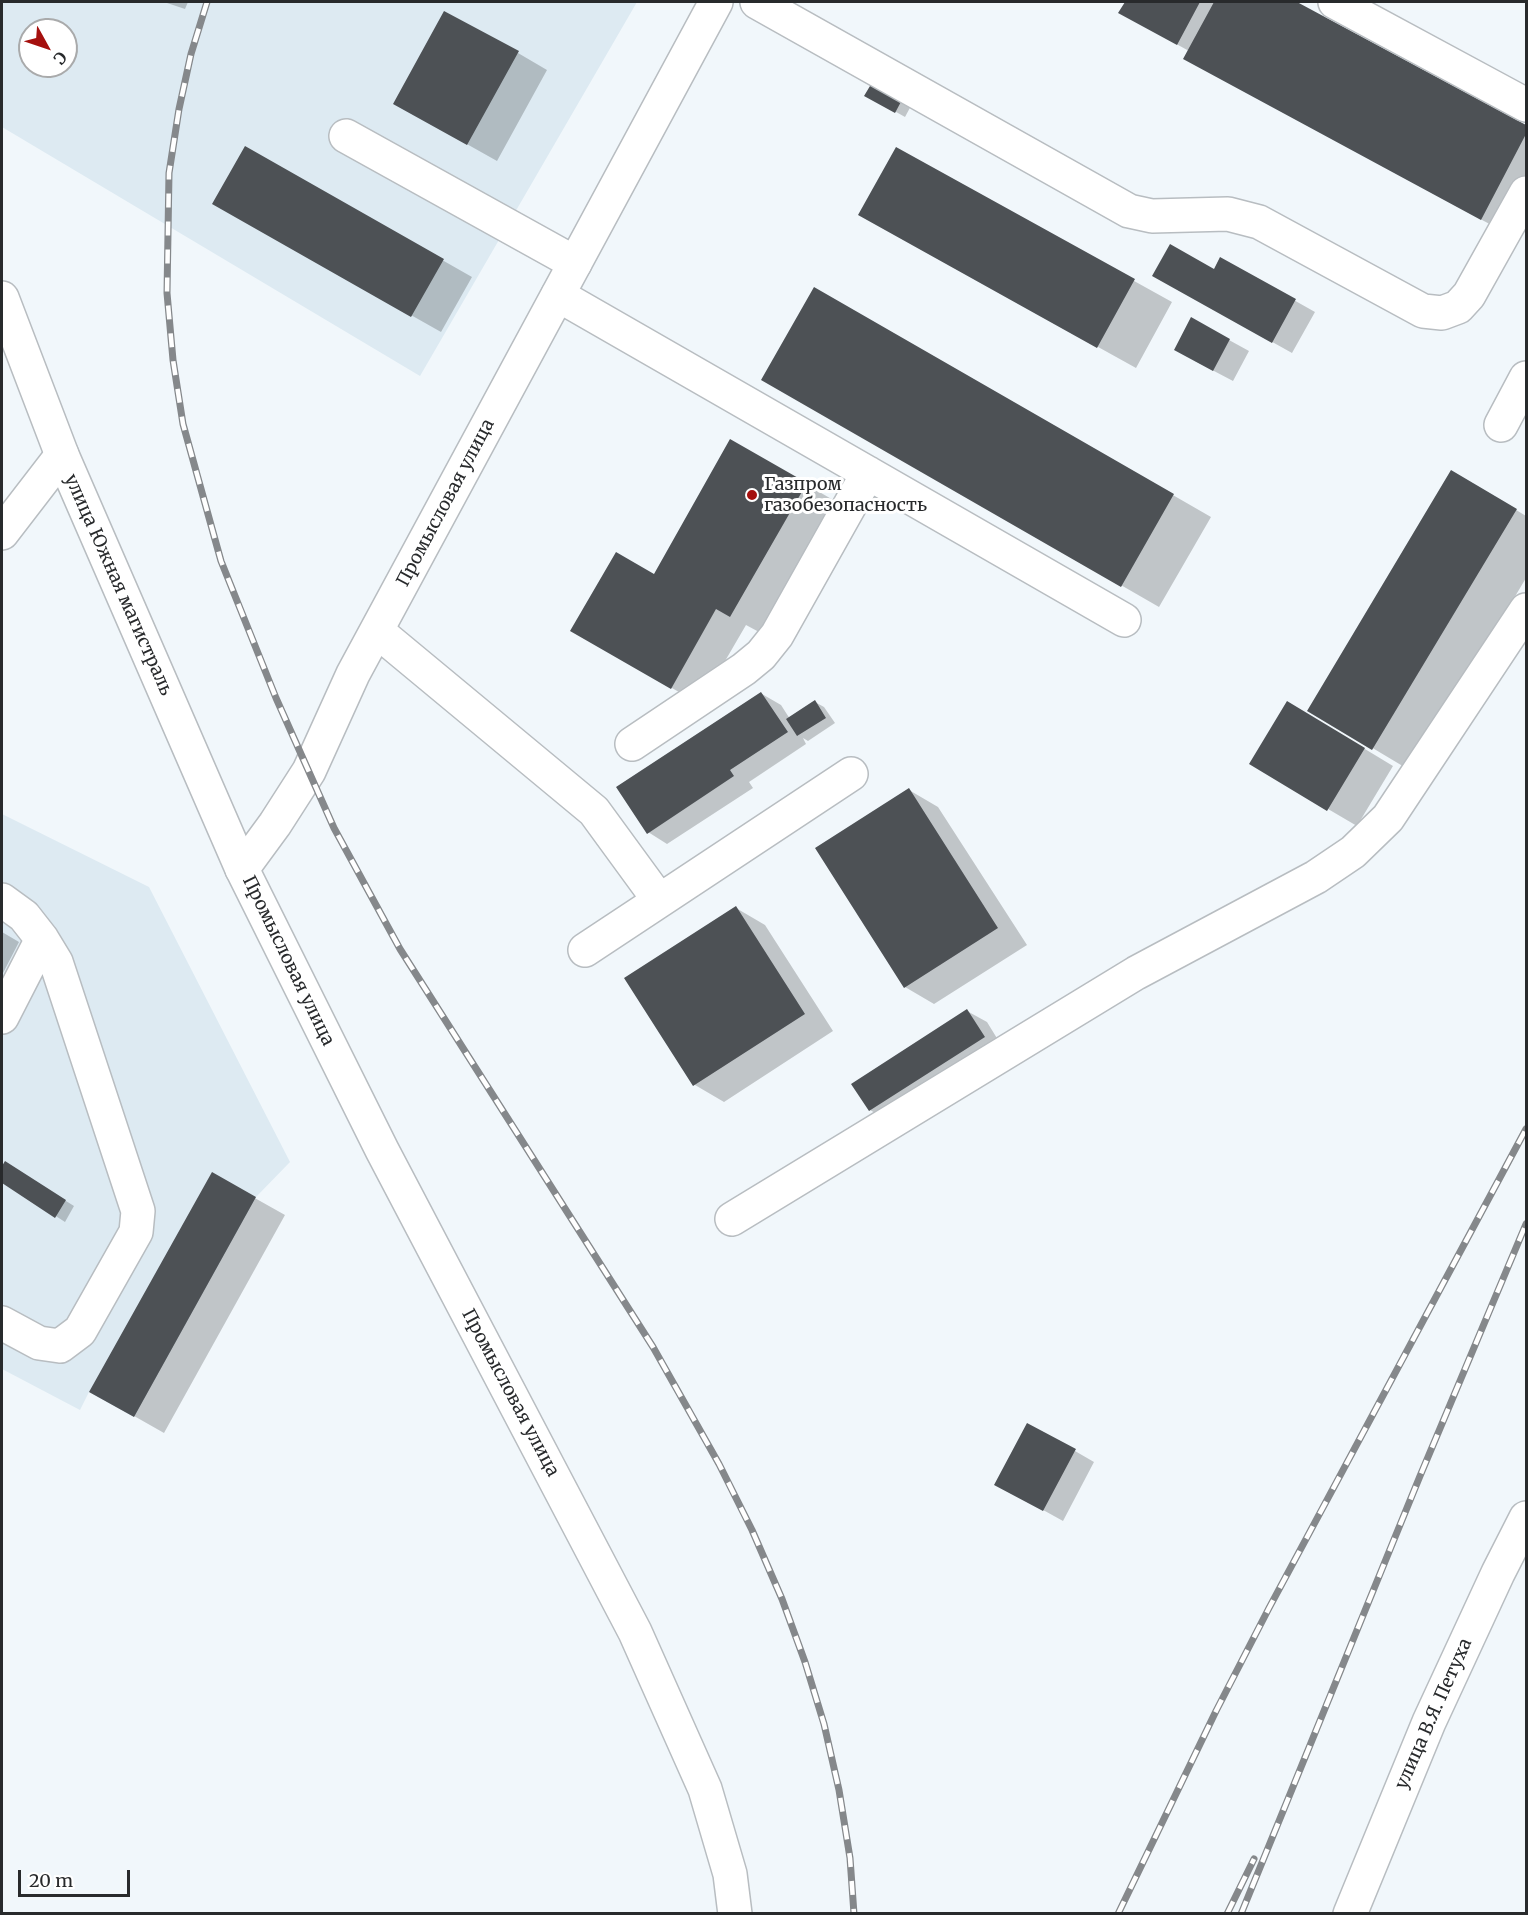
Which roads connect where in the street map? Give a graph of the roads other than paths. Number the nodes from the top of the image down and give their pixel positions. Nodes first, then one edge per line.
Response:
1 (716, 2) edge
2 (757, 2) edge
3 (1335, 2) edge
4 (1527, 105) edge
5 (346, 136) dead end
6 (1527, 193) edge
7 (575, 263) junction
8 (558, 295) junction
9 (2, 298) edge
10 (1527, 378) edge
11 (1501, 425) dead end
12 (62, 455) junction
13 (868, 473) junction
14 (13, 500) edge
15 (2, 533) edge
16 (1527, 610) edge
17 (1124, 620) dead end
18 (377, 631) junction
19 (632, 744) dead end
20 (851, 774) dead end
21 (243, 869) junction
22 (2, 900) edge
23 (659, 900) junction
24 (42, 939) junction
25 (585, 950) dead end
26 (2, 1017) edge
27 (732, 1219) dead end
28 (2, 1323) edge
29 (1527, 1518) edge
30 (735, 1914) edge
31 (1350, 1914) edge

1 - 7 main road, Промысловая улица
2 - 6 main road
3 - 4 main road
5 - 7 main road
7 - 8 main road, Промысловая улица
8 - 13 main road
8 - 18 main road, Промысловая улица
9 - 12 main road, улица Южная магистраль
10 - 11 main road
12 - 14 main road
12 - 21 main road, улица Южная магистраль
13 - 17 main road
13 - 19 main road
14 - 15 main road
16 - 27 main road
18 - 21 main road, Промысловая улица
18 - 23 main road
20 - 23 main road
21 - 30 main road, Промысловая улица
22 - 24 main road
23 - 25 main road
24 - 26 main road
24 - 28 main road
29 - 31 main road, улица В.Я. Петуха

